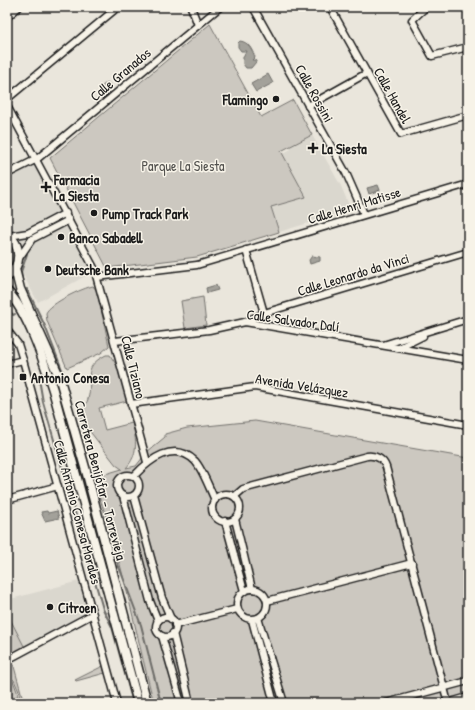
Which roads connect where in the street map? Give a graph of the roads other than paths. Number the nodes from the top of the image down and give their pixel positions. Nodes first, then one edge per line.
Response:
1 (20, 7) edge
2 (118, 7) edge
3 (191, 7) edge
4 (220, 7) edge
5 (253, 7) edge
6 (330, 7) edge
7 (426, 7) edge
8 (7, 18) edge
9 (198, 25) junction
10 (468, 47) edge
11 (367, 73) junction
12 (7, 99) edge
13 (7, 106) edge
14 (308, 106) junction
15 (468, 115) edge
16 (37, 159) junction
17 (7, 174) edge
18 (468, 184) edge
19 (66, 213) junction
20 (364, 214) junction
21 (69, 220) junction
22 (8, 235) edge
23 (246, 250) junction
24 (468, 252) edge
25 (19, 258) junction
26 (15, 269) junction
27 (7, 277) edge
28 (97, 277) junction
29 (7, 291) edge
30 (264, 313) junction
31 (468, 319) edge
32 (245, 322) junction
33 (435, 329) junction
34 (7, 330) edge
35 (408, 338) junction
36 (115, 341) junction
37 (382, 345) junction
38 (399, 348) junction
39 (24, 360) junction
40 (468, 360) edge
41 (7, 364) edge
42 (131, 404) junction
43 (468, 425) edge
44 (147, 462) junction
45 (134, 476) junction
46 (58, 486) junction
47 (122, 496) junction
48 (134, 496) junction
49 (234, 496) junction
50 (7, 500) edge
51 (215, 500) junction
52 (234, 519) junction
53 (225, 521) junction
54 (412, 563) junction
55 (252, 589) junction
56 (244, 591) junction
57 (267, 601) junction
58 (237, 609) junction
59 (93, 614) junction
60 (171, 619) junction
61 (255, 619) junction
62 (158, 621) junction
63 (175, 625) junction
64 (174, 633) junction
65 (162, 636) junction
66 (7, 660) edge
67 (468, 681) edge
68 (444, 688) junction
69 (468, 697) edge
70 (117, 703) edge
71 (138, 703) edge
72 (147, 703) edge
73 (181, 703) edge
74 (190, 703) edge
75 (274, 703) edge
76 (284, 703) edge
77 (386, 703) edge
78 (447, 703) edge

1 - 8 street
2 - 12 street
3 - 9 street
4 - 9 street, Calle Granados
5 - 14 street, Calle Rossini
6 - 11 street, Calle Handel
7 - 10 street
9 - 16 street, Calle Granados
11 - 14 street
11 - 15 street, Calle Handel
13 - 16 street, Calle Tiziano
14 - 20 street, Calle Rossini
16 - 17 street, Calle Granados
16 - 19 street, Calle Tiziano
18 - 20 street, Calle Henri Matisse
19 - 21 street, Calle Tiziano
19 - 22 street
20 - 23 street, Calle Henri Matisse
21 - 25 street
21 - 28 street, Calle Tiziano
22 - 25 main road
23 - 28 street, Calle Henri Matisse
23 - 30 street
24 - 30 street, Calle Leonardo da Vinci
25 - 26 main road
26 - 27 main road
26 - 72 main road, Carretera Benijófar - Torrevieja
28 - 36 street, Calle Tiziano
29 - 71 main road, Carretera Benijófar - Torrevieja
30 - 32 street, Calle Leonardo da Vinci
31 - 33 street
32 - 36 street, Calle Salvador Dalí
32 - 37 street, Calle Salvador Dalí
33 - 35 street
33 - 38 street
34 - 39 street, Calle Antonio Conesa Morales
35 - 37 street
35 - 38 street
36 - 42 street, Calle Tiziano
37 - 38 street, Calle Salvador Dalí
38 - 40 street, Calle Salvador Dalí
39 - 41 street
39 - 46 street, Calle Antonio Conesa Morales
42 - 43 street, Avenida Velázquez
42 - 44 street, Calle Tiziano
44 - 45 street
44 - 51 street
45 - 47 street
45 - 48 street
46 - 50 street
46 - 59 street, Calle Antonio Conesa Morales
47 - 48 street
47 - 62 street
48 - 60 street
49 - 51 street
49 - 52 street
49 - 54 street
51 - 53 street
52 - 53 street
52 - 55 street
53 - 56 street
54 - 57 street
54 - 68 street
55 - 56 street
55 - 57 street
56 - 58 street
57 - 61 street
58 - 61 street
58 - 63 street
59 - 66 street
59 - 70 street, Calle Antonio Conesa Morales
60 - 62 street
60 - 63 street
61 - 75 street
61 - 76 street
62 - 65 street
63 - 64 street
64 - 65 street
64 - 74 street
65 - 73 street
67 - 68 street
68 - 77 street
68 - 78 street
69 - 78 street

